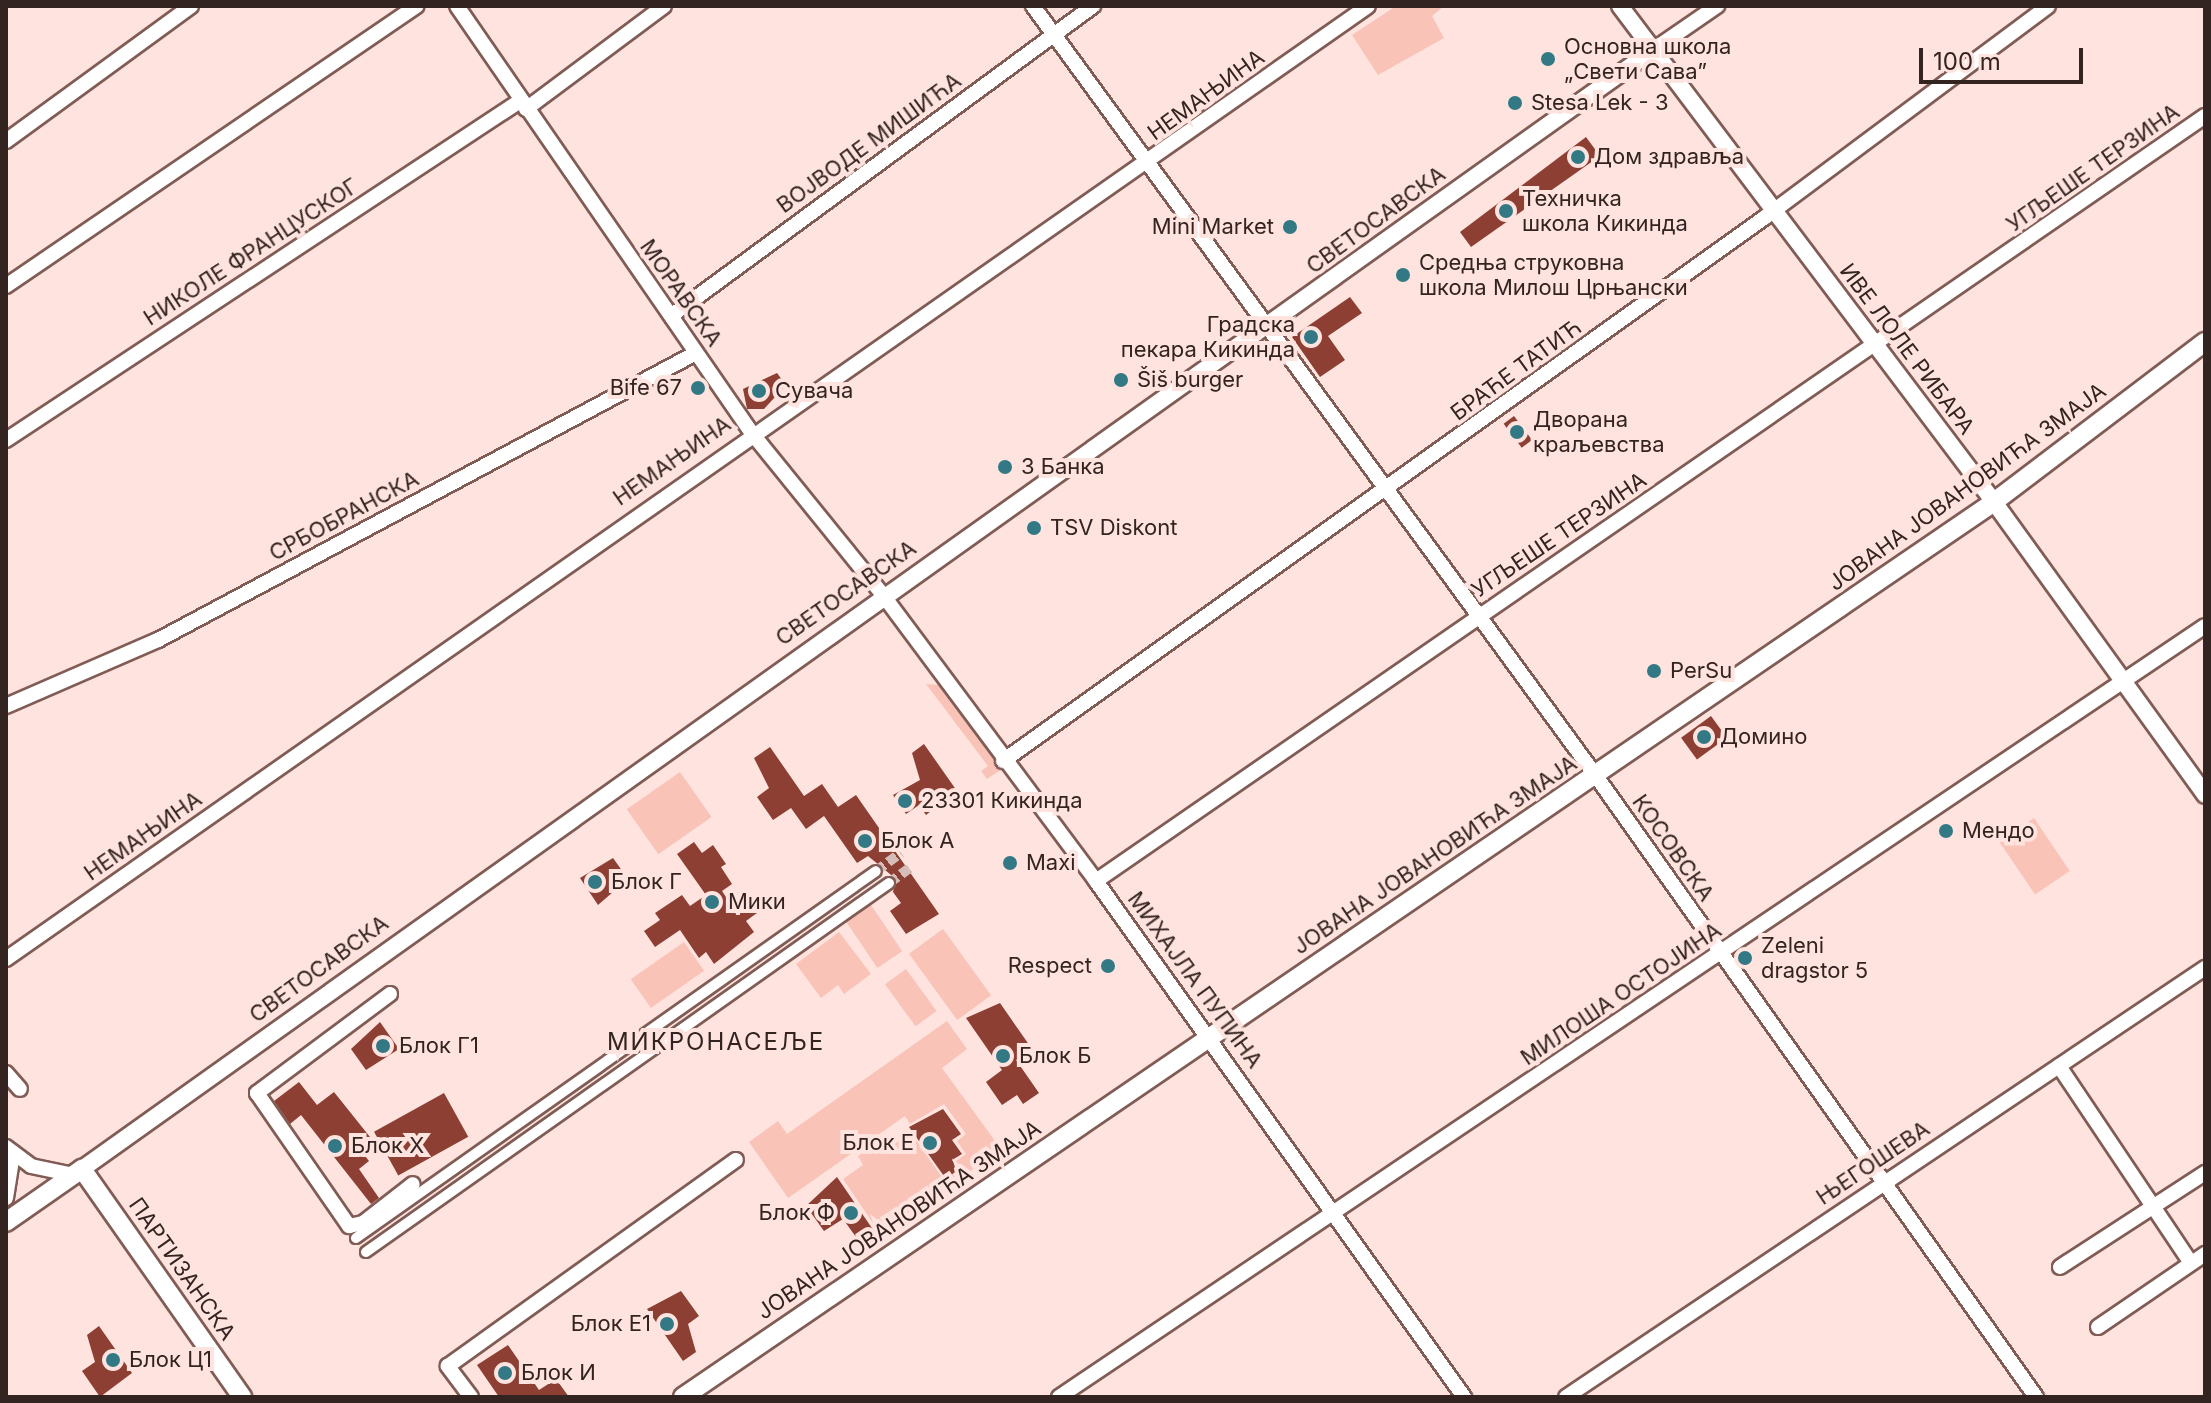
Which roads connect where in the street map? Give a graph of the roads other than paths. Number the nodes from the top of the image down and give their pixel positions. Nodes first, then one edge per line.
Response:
1 (191, 6) edge
2 (417, 6) edge
3 (457, 6) edge
4 (664, 6) edge
5 (1033, 6) edge
6 (1093, 6) edge
7 (1368, 6) edge
8 (1620, 6) edge
9 (1717, 6) edge
10 (2048, 6) edge
11 (1053, 35) junction
12 (1653, 50) junction
13 (523, 105) junction
14 (2205, 116) edge
15 (6, 141) edge
16 (1148, 163) junction
17 (1776, 210) junction
18 (6, 286) edge
19 (671, 316) junction
20 (1267, 329) junction
21 (2205, 342) edge
22 (1876, 345) junction
23 (696, 353) junction
24 (751, 432) junction
25 (6, 440) edge
26 (1384, 492) junction
27 (1994, 502) junction
28 (883, 595) junction
29 (1480, 616) junction
30 (2205, 626) edge
31 (2122, 682) junction
32 (6, 706) edge
33 (1003, 761) junction
34 (1596, 776) junction
35 (2205, 795) edge
36 (876, 871) tunnel mouth
37 (1096, 881) junction
38 (889, 883) tunnel mouth
39 (1720, 955) junction
40 (6, 959) edge
41 (2205, 968) edge
42 (390, 994) dead end
43 (1209, 1036) junction
44 (2059, 1066) junction
45 (6, 1073) edge
46 (20, 1089) dead end
47 (10, 1150) edge
48 (736, 1160) dead end
49 (78, 1172) junction
50 (2205, 1173) edge
51 (1883, 1182) junction
52 (413, 1184) dead end
53 (6, 1198) edge
54 (2154, 1206) junction
55 (1332, 1212) junction
56 (6, 1222) edge
57 (356, 1238) dead end
58 (366, 1252) dead end
59 (2205, 1254) edge
60 (2191, 1263) junction
61 (2060, 1267) dead end
62 (2098, 1327) dead end
63 (242, 1397) edge
64 (471, 1397) edge
65 (683, 1397) edge
66 (1059, 1397) edge
67 (1464, 1397) edge
68 (1566, 1397) edge
69 (2036, 1397) edge

1 - 15 street
2 - 18 street
3 - 13 street, МОРАВСКА
4 - 13 street, НИКОЛЕ ФРАНЦУСКОГ
5 - 11 street, КОСОВСКА
6 - 11 street, ВОЈВОДЕ МИШИЋА
7 - 16 street, НЕМАЊИНА
8 - 12 street, ИВЕ ЛОЛЕ РИБАРА
9 - 12 street, СВЕТОСАВСКА
10 - 17 street, БРАЋЕ ТАТИЋ
11 - 16 street, КОСОВСКА
11 - 19 street, ВОЈВОДЕ МИШИЋА
12 - 17 street, ИВЕ ЛОЛЕ РИБАРА
12 - 20 street, СВЕТОСАВСКА
13 - 19 street, МОРАВСКА
13 - 25 street, НИКОЛЕ ФРАНЦУСКОГ
14 - 22 street, УГЉЕШЕ ТЕРЗИНА
16 - 20 street, КОСОВСКА
16 - 24 street, НЕМАЊИНА
17 - 22 street, ИВЕ ЛОЛЕ РИБАРА
17 - 26 street, БРАЋЕ ТАТИЋ
19 - 23 street, МОРАВСКА
20 - 26 street, КОСОВСКА
20 - 28 street, СВЕТОСАВСКА
21 - 27 main road, ЈОВАНА ЈОВАНОВИЋА ЗМАЈА
22 - 27 street, ИВЕ ЛОЛЕ РИБАРА
22 - 29 street, УГЉЕШЕ ТЕРЗИНА
23 - 24 street, МОРАВСКА
23 - 32 street, СРБОБРАНСКА
24 - 28 street, МОРАВСКА
24 - 40 street, НЕМАЊИНА
26 - 29 street, КОСОВСКА
26 - 33 street, БРАЋЕ ТАТИЋ
27 - 31 street, ИВЕ ЛОЛЕ РИБАРА
27 - 34 main road, ЈОВАНА ЈОВАНОВИЋА ЗМАЈА
28 - 33 street, МИХАЈЛА ПУПИНА
28 - 49 street, СВЕТОСАВСКА
29 - 34 street, КОСОВСКА
29 - 37 street, УГЉЕШЕ ТЕРЗИНА
30 - 31 street, МИЛОША ОСТОЈИНА
31 - 35 street, ИВЕ ЛОЛЕ РИБАРА
31 - 39 street, МИЛОША ОСТОЈИНА
33 - 37 street, МИХАЈЛА ПУПИНА
34 - 39 street, КОСОВСКА
34 - 43 main road, ЈОВАНА ЈОВАНОВИЋА ЗМАЈА
36 - 57 street
37 - 43 street, МИХАЈЛА ПУПИНА
38 - 58 street
39 - 51 street, КОСОВСКА
39 - 55 street, МИЛОША ОСТОЈИНА
41 - 44 street, ЊЕГОШЕВА
42 - 52 street
43 - 55 street, МИХАЈЛА ПУПИНА
43 - 65 main road, ЈОВАНА ЈОВАНОВИЋА ЗМАЈА
44 - 51 street, ЊЕГОШЕВА
44 - 54 street
45 - 46 street
47 - 49 street
47 - 53 street
48 - 64 street
49 - 56 main road, СВЕТОСАВСКА
49 - 63 main road, ПАРТИЗАНСКА
50 - 54 street
51 - 68 street, ЊЕГОШЕВА
51 - 69 street, КОСОВСКА
54 - 60 street
54 - 61 street
55 - 66 street, МИЛОША ОСТОЈИНА
55 - 67 street, МИХАЈЛА ПУПИНА
59 - 60 street
60 - 62 street

